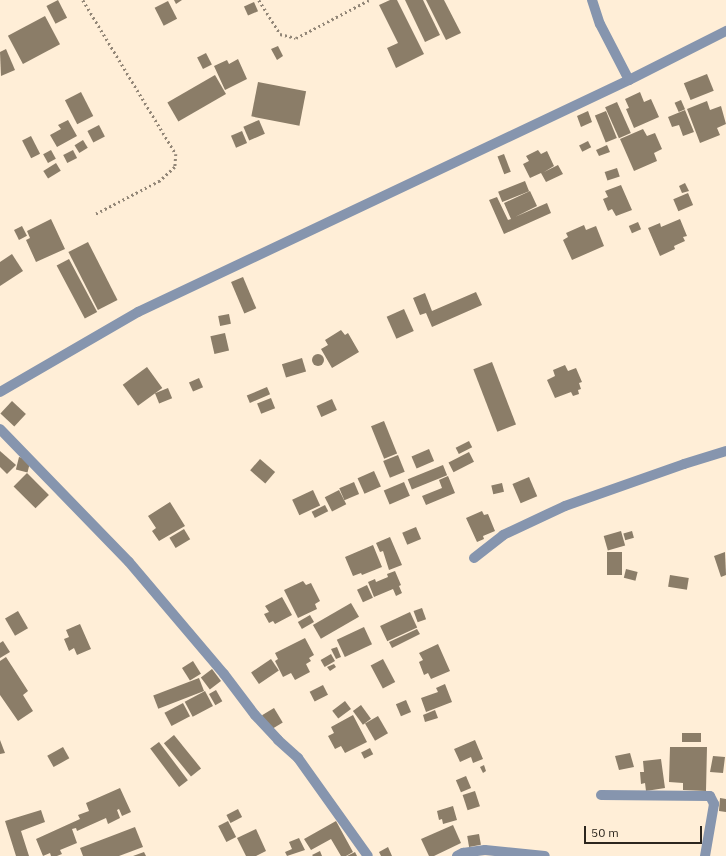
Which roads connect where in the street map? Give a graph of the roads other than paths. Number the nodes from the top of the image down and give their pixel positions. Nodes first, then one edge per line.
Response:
1 (592, 0) edge
2 (726, 31) edge
3 (629, 80) junction
4 (0, 392) edge
5 (0, 429) edge
6 (726, 451) edge
7 (474, 558) dead end
8 (601, 795) dead end
9 (368, 856) edge
10 (457, 856) edge
11 (546, 856) edge
12 (705, 856) edge

1 - 3 street
2 - 3 street
3 - 4 street
5 - 9 street
6 - 7 street
8 - 12 street
10 - 11 street

